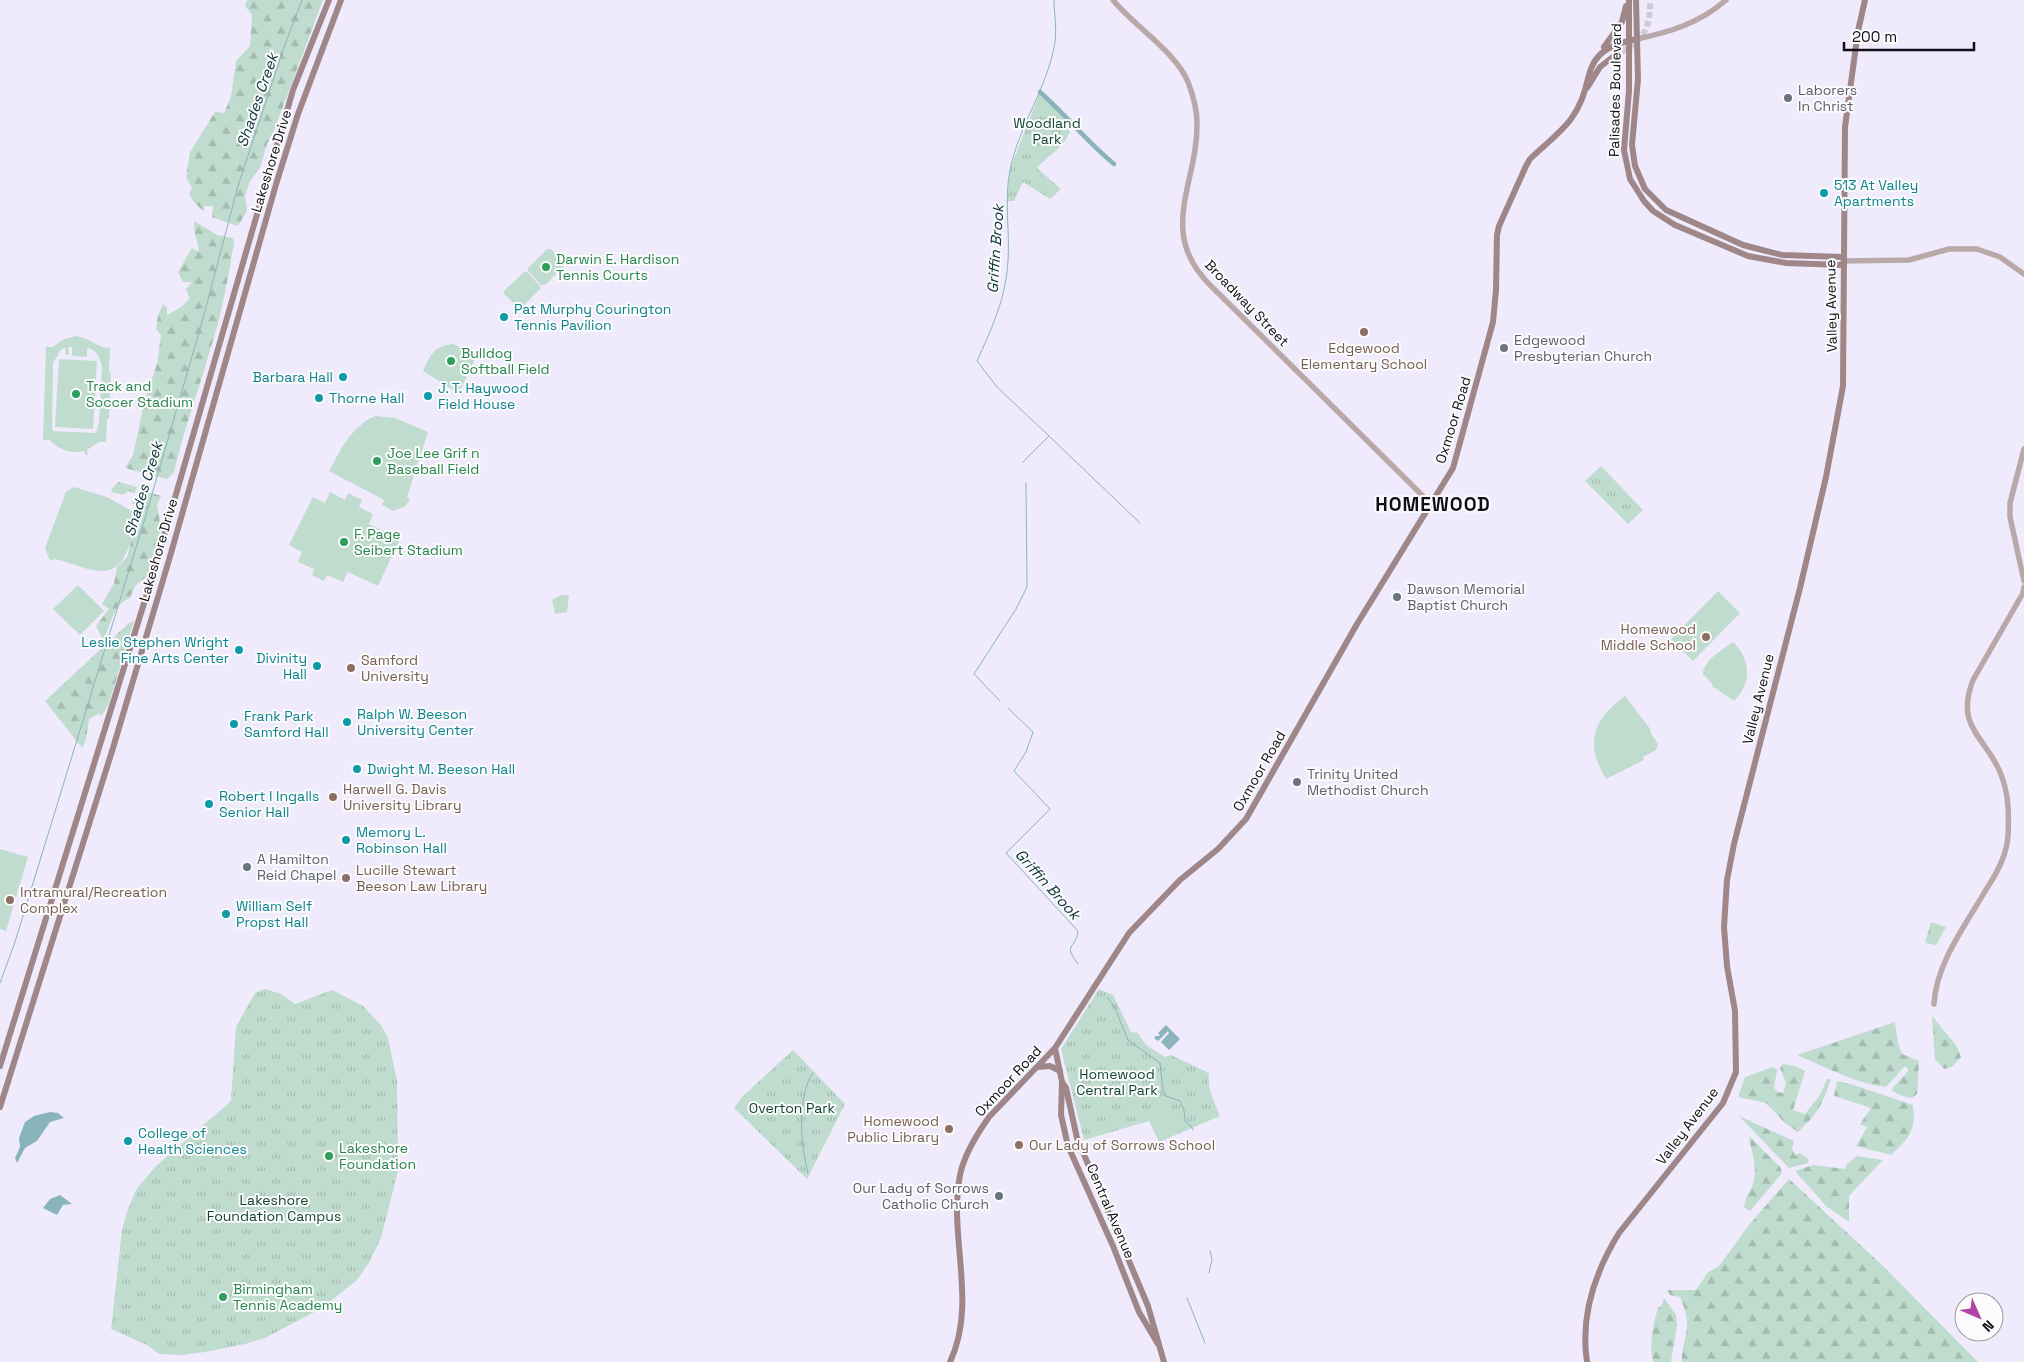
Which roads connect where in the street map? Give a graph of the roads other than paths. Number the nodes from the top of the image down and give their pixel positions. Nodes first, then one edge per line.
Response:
1 (329, 0) edge
2 (341, 0) edge
3 (1114, 0) edge
4 (1628, 0) edge
5 (1636, 0) edge
6 (1726, 0) edge
7 (1865, 0) edge
8 (1633, 39) junction
9 (1599, 54) junction
10 (1614, 56) tunnel mouth
11 (1577, 109) junction
12 (1843, 261) junction
13 (2024, 274) edge
14 (2024, 449) edge
15 (1431, 504) junction
16 (2024, 580) edge
17 (2024, 587) edge
18 (1934, 1004) dead end
19 (1055, 1048) junction
20 (0, 1066) edge
21 (1037, 1067) junction
22 (1060, 1071) junction
23 (1062, 1082) junction
24 (0, 1108) edge
25 (1158, 1344) junction
26 (950, 1362) edge
27 (1164, 1362) edge
28 (1587, 1362) edge

1 - 20 main road, Lakeshore Drive
2 - 24 main road, Lakeshore Drive
3 - 15 street, Broadway Street
4 - 8 main road, Palisades Boulevard
4 - 9 main road
5 - 8 main road, Palisades Boulevard
6 - 8 street
7 - 12 main road, Valley Avenue
8 - 9 main road
8 - 12 main road, Palisades Boulevard
9 - 11 main road
10 - 11 main road
11 - 15 main road, Oxmoor Road
12 - 13 street
12 - 28 main road, Valley Avenue
14 - 16 street
15 - 19 main road, Oxmoor Road
17 - 18 street
19 - 21 main road, Oxmoor Road
19 - 22 main road, Central Avenue
21 - 22 main road
21 - 26 main road, Oxmoor Road
22 - 23 main road, Central Avenue
23 - 25 main road, Central Avenue
23 - 25 main road, Central Avenue
25 - 27 main road, Central Avenue

